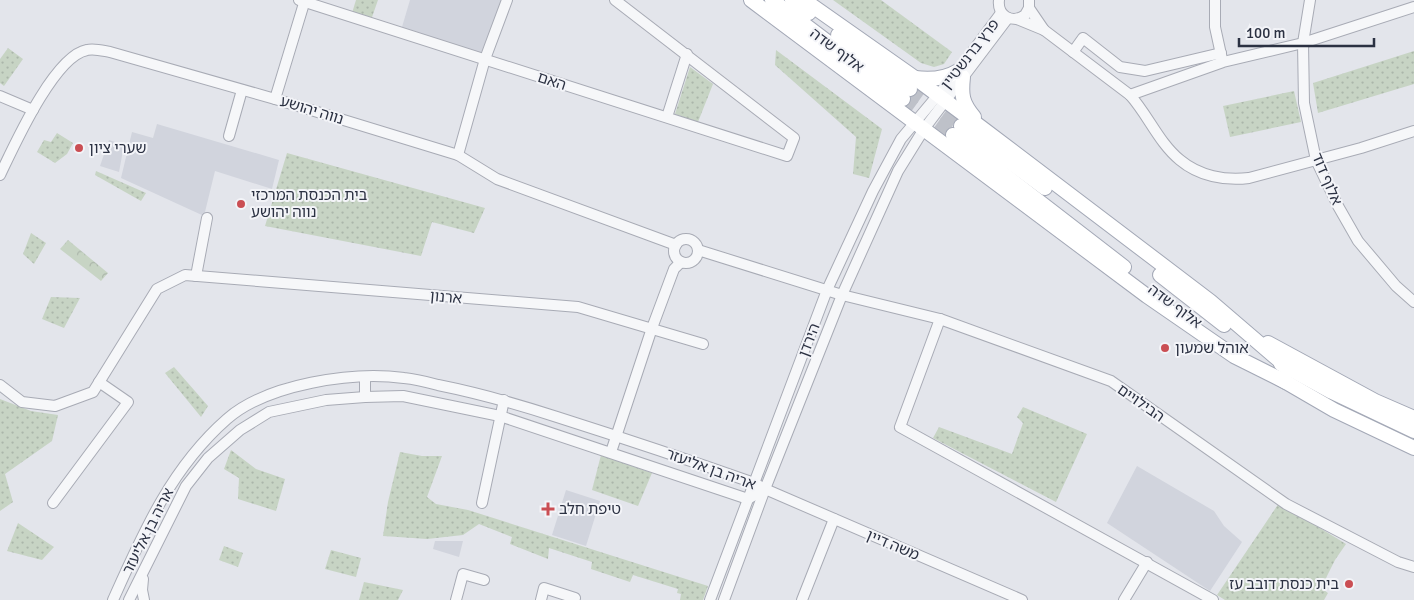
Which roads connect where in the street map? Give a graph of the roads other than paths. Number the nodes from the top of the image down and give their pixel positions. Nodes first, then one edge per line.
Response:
1 (507, 0) edge
2 (615, 0) edge
3 (751, 0) edge
4 (772, 0) edge
5 (792, 0) edge
6 (804, 0) edge
7 (999, 0) edge
8 (1215, 0) edge
9 (1310, 0) edge
10 (303, 1) edge
11 (1029, 2) edge
12 (1412, 5) edge
13 (1009, 17) junction
14 (1044, 30) junction
15 (1303, 43) junction
16 (1073, 52) junction
17 (687, 54) junction
18 (1222, 58) junction
19 (485, 59) junction
20 (960, 74) junction
21 (909, 89) junction
22 (242, 90) junction
23 (1130, 95) junction
24 (0, 96) edge
25 (942, 97) junction
26 (275, 99) junction
27 (33, 110) junction
28 (667, 117) junction
29 (919, 126) junction
30 (982, 128) junction
31 (957, 130) tunnel mouth
32 (1414, 131) edge
33 (229, 136) dead end
34 (458, 155) junction
35 (1316, 160) junction
36 (0, 175) edge
37 (207, 218) dead end
38 (676, 244) junction
39 (698, 250) junction
40 (681, 262) junction
41 (196, 276) junction
42 (827, 290) junction
43 (842, 295) junction
44 (1414, 302) edge
45 (940, 319) junction
46 (652, 328) junction
47 (1241, 329) junction
48 (702, 344) dead end
49 (1287, 375) junction
50 (365, 377) junction
51 (100, 382) junction
52 (0, 385) edge
53 (365, 397) junction
54 (504, 400) junction
55 (500, 416) junction
56 (1414, 418) edge
57 (1414, 431) edge
58 (617, 436) junction
59 (1414, 448) edge
60 (611, 452) junction
61 (754, 483) junction
62 (765, 489) junction
63 (748, 499) junction
64 (52, 503) dead end
65 (482, 503) dead end
66 (834, 519) junction
67 (1147, 562) junction
68 (1414, 567) edge
69 (144, 569) junction
70 (484, 580) dead end
71 (575, 598) dead end
72 (113, 600) edge
73 (129, 600) edge
74 (144, 600) edge
75 (456, 600) edge
76 (541, 600) edge
77 (710, 600) edge
78 (724, 600) edge
79 (802, 600) edge
80 (1022, 600) edge
81 (1124, 600) edge
82 (1213, 600) edge

1 - 19 street
2 - 17 street
3 - 29 main road
4 - 21 main road, אלוף שדה
5 - 21 main road, אלוף שדה
6 - 21 main road
7 - 13 street
8 - 18 street
9 - 15 street, אלוף דוד
10 - 19 street, האם
10 - 26 street
11 - 13 street, פרץ ברנשטיין
11 - 14 street
12 - 15 street
13 - 14 street
13 - 20 street, פרץ ברנשטיין
14 - 16 street
15 - 18 street
15 - 35 street, אלוף דוד
16 - 18 street
16 - 23 street
17 - 28 street
17 - 28 street, האם
18 - 23 street
19 - 28 street, האם
19 - 34 street
20 - 21 main road
20 - 25 street, פרץ ברנשטיין
20 - 30 main road
21 - 25 main road
22 - 26 street, נווה יהושע
22 - 27 street, נווה יהושע
22 - 33 street
23 - 35 street
24 - 27 street
25 - 29 street, הירדן
25 - 30 main road
26 - 34 street, נווה יהושע
27 - 36 street, נווה יהושע
29 - 42 street, הירדן
29 - 43 street, הירדן
29 - 49 main road
30 - 47 main road
31 - 49 main road, אלוף שדה
32 - 35 street
34 - 38 street, נווה יהושע
35 - 44 street, אלוף דוד
37 - 41 street
38 - 39 street
38 - 40 street
39 - 40 street
39 - 42 street
40 - 46 street
41 - 46 street, ארנון
41 - 51 street, ארנון
42 - 43 street
42 - 61 street, הירדן
43 - 45 street, הבילויים
43 - 62 street, הירדן
45 - 67 street
45 - 68 street, הבילויים
46 - 48 street, ארנון
46 - 58 street
47 - 49 main road
47 - 56 main road
49 - 57 main road, אלוף שדה
49 - 59 main road, אלוף שדה
50 - 53 street
50 - 54 street, אריה בן אליעזר
50 - 72 street, אריה בן אליעזר
51 - 52 street
51 - 64 street
53 - 55 street, אריה בן אליעזר
53 - 69 street, אריה בן אליעזר
54 - 55 street
54 - 58 street, אריה בן אליעזר
55 - 60 street, אריה בן אליעזר
55 - 65 street
58 - 60 street
58 - 61 street, אריה בן אליעזר
60 - 63 street, אריה בן אליעזר
61 - 62 street, אריה בן אליעזר
61 - 63 street, הירדן
62 - 63 street, אריה בן אליעזר
62 - 66 street, משה דיין
62 - 78 street, הירדן
63 - 77 street, הירדן
66 - 79 street
66 - 80 street, משה דיין
67 - 81 street
67 - 82 street
69 - 73 street, אריה בן אליעזר
69 - 74 street
70 - 75 street
71 - 76 street

